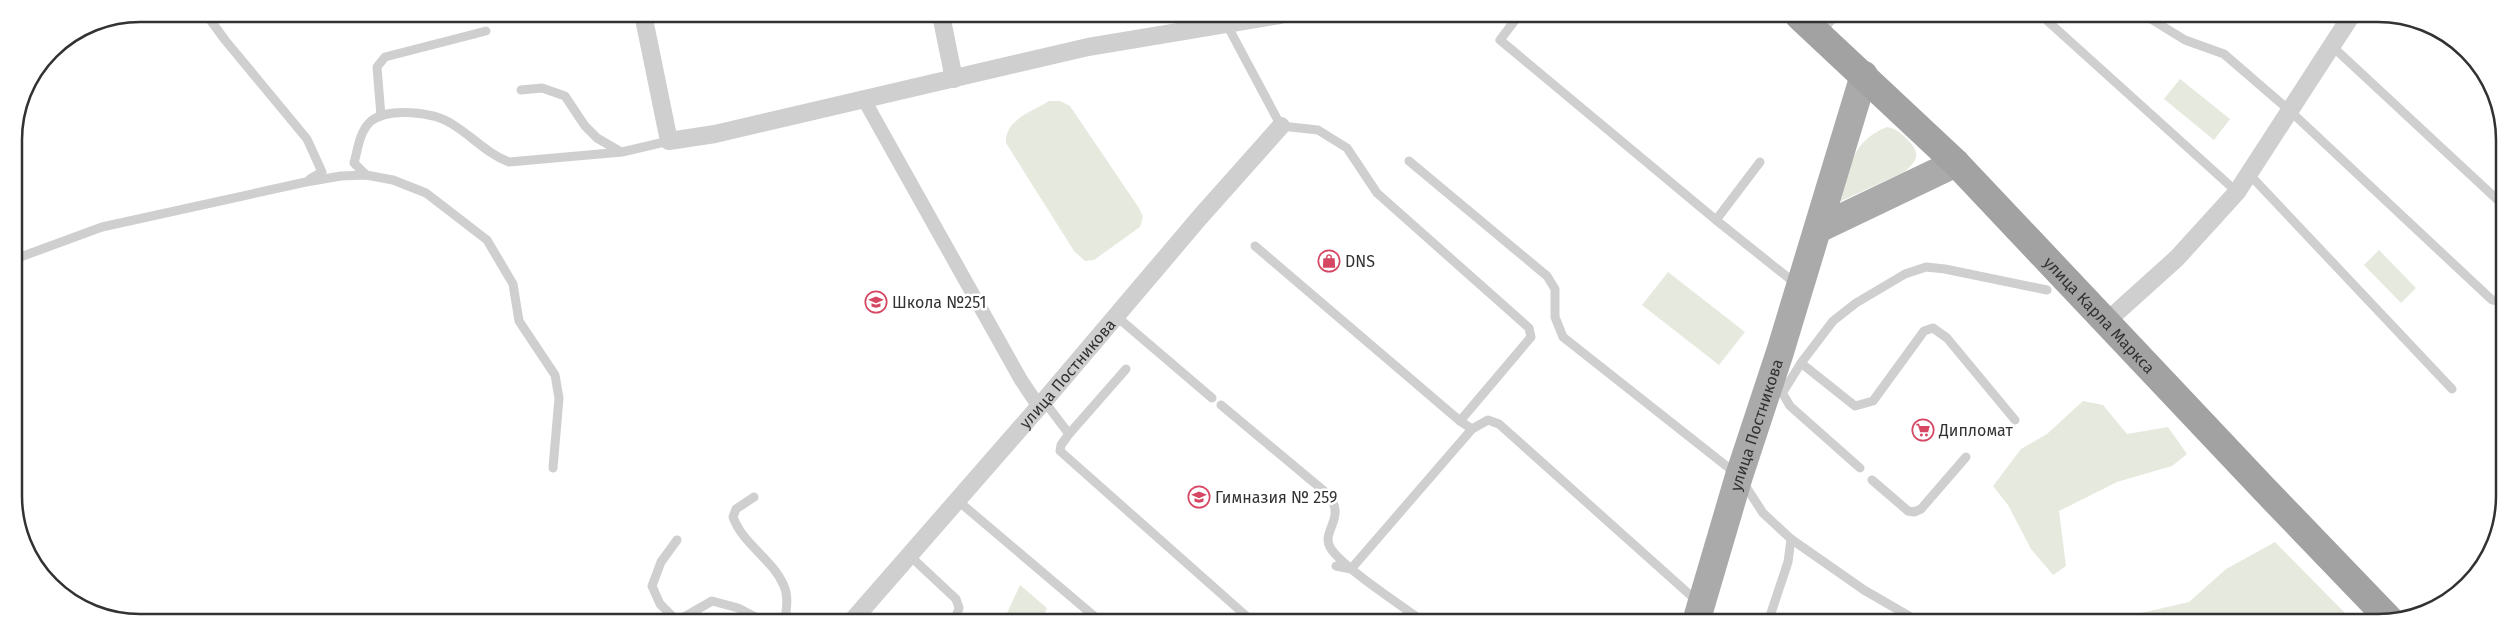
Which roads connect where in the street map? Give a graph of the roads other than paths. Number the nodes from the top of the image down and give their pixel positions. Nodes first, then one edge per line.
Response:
1 (1513, 22) edge
2 (2049, 22) edge
3 (2156, 22) edge
4 (2348, 22) edge
5 (213, 23) edge
6 (645, 23) edge
7 (943, 23) edge
8 (1213, 23) edge
9 (1227, 23) edge
10 (1827, 25) edge
11 (486, 31) dead end
12 (2333, 47) junction
13 (1864, 75) junction
14 (954, 78) junction
15 (522, 90) dead end
16 (863, 98) junction
17 (2289, 110) junction
18 (381, 116) junction
19 (1281, 126) junction
20 (669, 141) junction
21 (622, 152) junction
22 (1409, 161) dead end
23 (1760, 162) dead end
24 (1956, 163) junction
25 (2249, 174) junction
26 (366, 175) junction
27 (306, 182) junction
28 (2237, 192) junction
29 (2496, 199) edge
30 (1716, 220) junction
31 (1818, 229) junction
32 (1255, 246) dead end
33 (23, 256) edge
34 (1800, 287) junction
35 (2047, 290) dead end
36 (2496, 300) edge
37 (1116, 316) junction
38 (2106, 322) junction
39 (1801, 363) junction
40 (1126, 369) dead end
41 (1777, 386) junction
42 (2452, 389) dead end
43 (1212, 398) dead end
44 (1042, 404) junction
45 (1221, 405) dead end
46 (2015, 420) dead end
47 (1460, 421) junction
48 (1472, 429) junction
49 (1069, 434) junction
50 (1966, 457) dead end
51 (554, 468) dead end
52 (1860, 468) dead end
53 (1739, 476) junction
54 (1872, 480) dead end
55 (754, 497) dead end
56 (957, 500) junction
57 (1791, 539) junction
58 (677, 540) dead end
59 (909, 555) junction
60 (1336, 566) dead end
61 (1351, 569) junction
62 (670, 614) edge
63 (689, 614) edge
64 (750, 614) edge
65 (786, 614) edge
66 (859, 614) edge
67 (957, 614) edge
68 (1092, 614) edge
69 (1244, 614) edge
70 (1413, 614) edge
71 (1699, 614) edge
72 (1771, 614) edge
73 (1907, 614) edge
74 (2384, 614) edge

1 - 30 lane
2 - 28 lane
3 - 17 lane
4 - 12 street
5 - 27 lane
6 - 20 street
7 - 14 street
8 - 14 street
9 - 19 lane
10 - 13 highway, улица Карла Маркса
11 - 18 lane
12 - 17 street
12 - 29 lane
13 - 24 highway, улица Карла Маркса
13 - 31 main road, улица Постникова
14 - 16 street
15 - 21 lane
16 - 20 street
16 - 44 street
17 - 25 street
17 - 36 lane
18 - 21 lane
18 - 26 lane
19 - 37 street, улица Постникова
19 - 47 lane
20 - 21 lane
22 - 53 lane
23 - 30 lane
24 - 31 main road
24 - 38 highway, улица Карла Маркса
25 - 28 street
25 - 42 lane
26 - 27 lane
26 - 51 lane
27 - 33 lane
28 - 38 street
30 - 34 lane
31 - 34 main road, улица Постникова
32 - 47 lane
34 - 41 main road, улица Постникова
35 - 39 lane
37 - 43 lane
37 - 44 street, улица Постникова
38 - 74 highway, улица Карла Маркса
39 - 41 lane
39 - 46 lane
40 - 49 lane
41 - 52 lane
41 - 53 main road, улица Постникова
44 - 49 lane
44 - 56 street, улица Постникова
45 - 61 lane
47 - 48 lane
48 - 61 lane
48 - 71 lane
49 - 69 lane
50 - 54 lane
53 - 57 lane
53 - 71 main road, улица Постникова
55 - 65 lane
56 - 59 street, улица Постникова
56 - 68 lane
57 - 72 lane
57 - 73 lane
58 - 62 lane
59 - 66 street, улица Постникова
59 - 67 lane
60 - 61 lane
61 - 70 lane
63 - 64 lane

